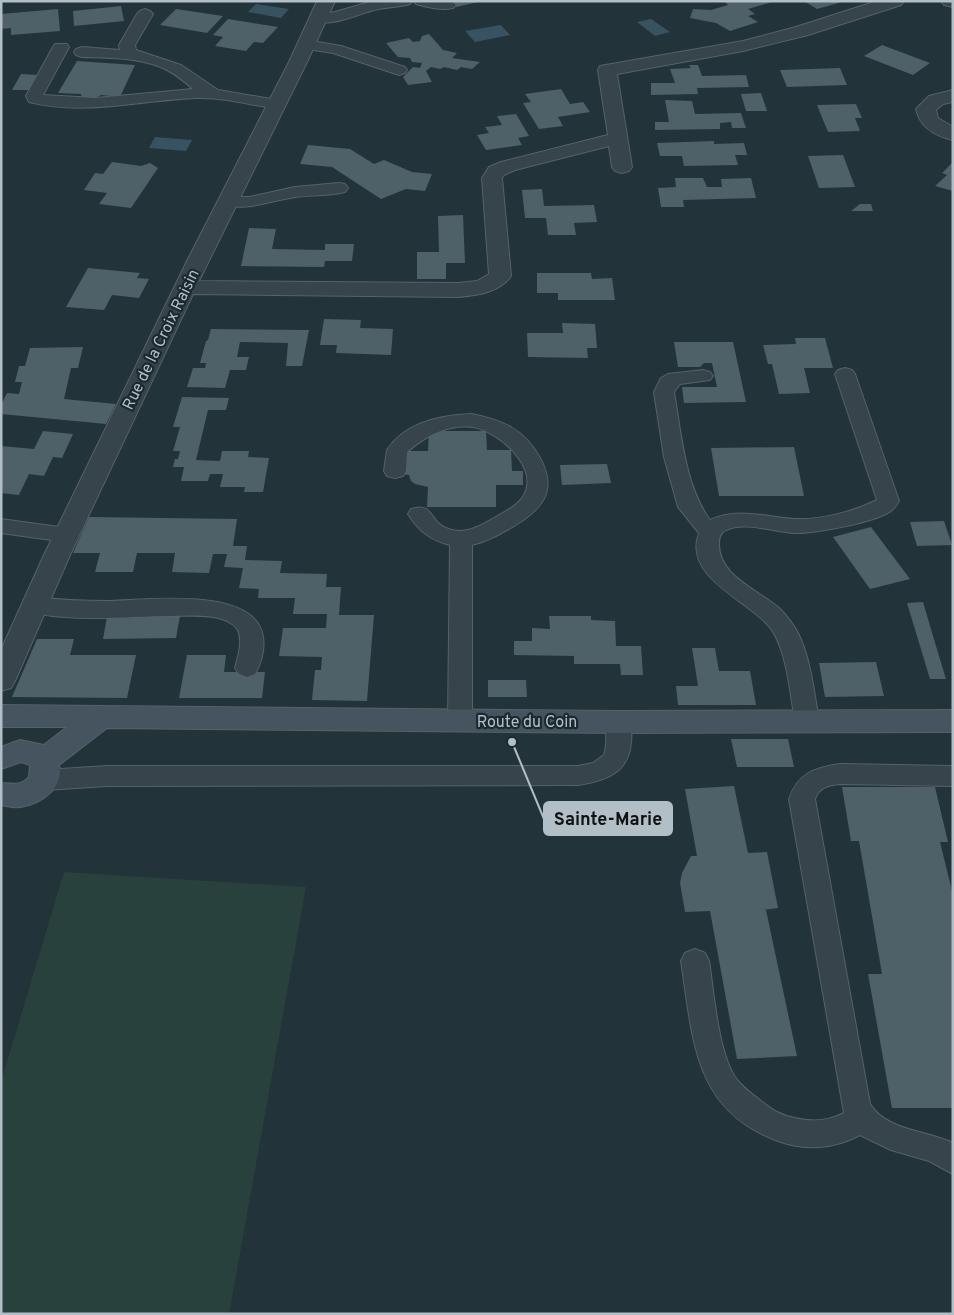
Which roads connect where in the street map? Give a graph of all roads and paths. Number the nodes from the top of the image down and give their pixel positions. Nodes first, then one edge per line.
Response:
1 (405, 1) edge
2 (421, 1) edge
3 (894, 1) edge
4 (448, 5) dead end
5 (322, 10) edge
6 (145, 14) dead end
7 (306, 45) junction
8 (61, 47) dead end
9 (82, 52) dead end
10 (139, 56) junction
11 (400, 70) dead end
12 (214, 94) junction
13 (953, 96) edge
14 (277, 104) junction
15 (953, 134) edge
16 (618, 138) junction
17 (622, 167) dead end
18 (339, 188) dead end
19 (228, 201) junction
20 (186, 287) junction
21 (846, 374) dead end
22 (703, 376) dead end
23 (395, 471) dead end
24 (420, 514) dead end
25 (1, 526) edge
26 (710, 531) junction
27 (66, 535) junction
28 (461, 540) junction
29 (35, 605) junction
30 (247, 668) dead end
31 (1, 681) edge
32 (1, 716) edge
33 (102, 717) junction
34 (460, 721) junction
35 (807, 721) junction
36 (953, 721) edge
37 (618, 722) junction
38 (1, 758) edge
39 (44, 770) junction
40 (953, 776) edge
41 (1, 794) edge
42 (695, 961) dead end
43 (861, 1118) junction
44 (953, 1160) edge

1 - 5 lane
2 - 4 lane
3 - 16 street
5 - 7 street, Rue de la Croix Raisin
6 - 10 lane
7 - 11 lane
7 - 14 street, Rue de la Croix Raisin
8 - 12 lane
9 - 10 lane
10 - 12 lane
12 - 14 lane
13 - 15 street
14 - 19 street, Rue de la Croix Raisin
16 - 17 street
16 - 20 street
18 - 19 lane
19 - 20 street, Rue de la Croix Raisin
20 - 27 street, Rue de la Croix Raisin
21 - 26 lane
22 - 26 lane
23 - 28 lane
24 - 28 lane
25 - 27 lane
26 - 35 lane
27 - 29 street, Rue de la Croix Raisin
28 - 34 lane
29 - 30 lane
29 - 31 street, Rue de la Croix Raisin
32 - 33 main road, Route du Coin
33 - 34 main road, Route du Coin
33 - 39 main road
34 - 37 main road, Route du Coin
35 - 36 main road, Route du Coin
35 - 37 main road, Route du Coin
37 - 39 lane
38 - 39 main road
39 - 41 main road
40 - 43 lane
42 - 43 lane
43 - 44 lane

